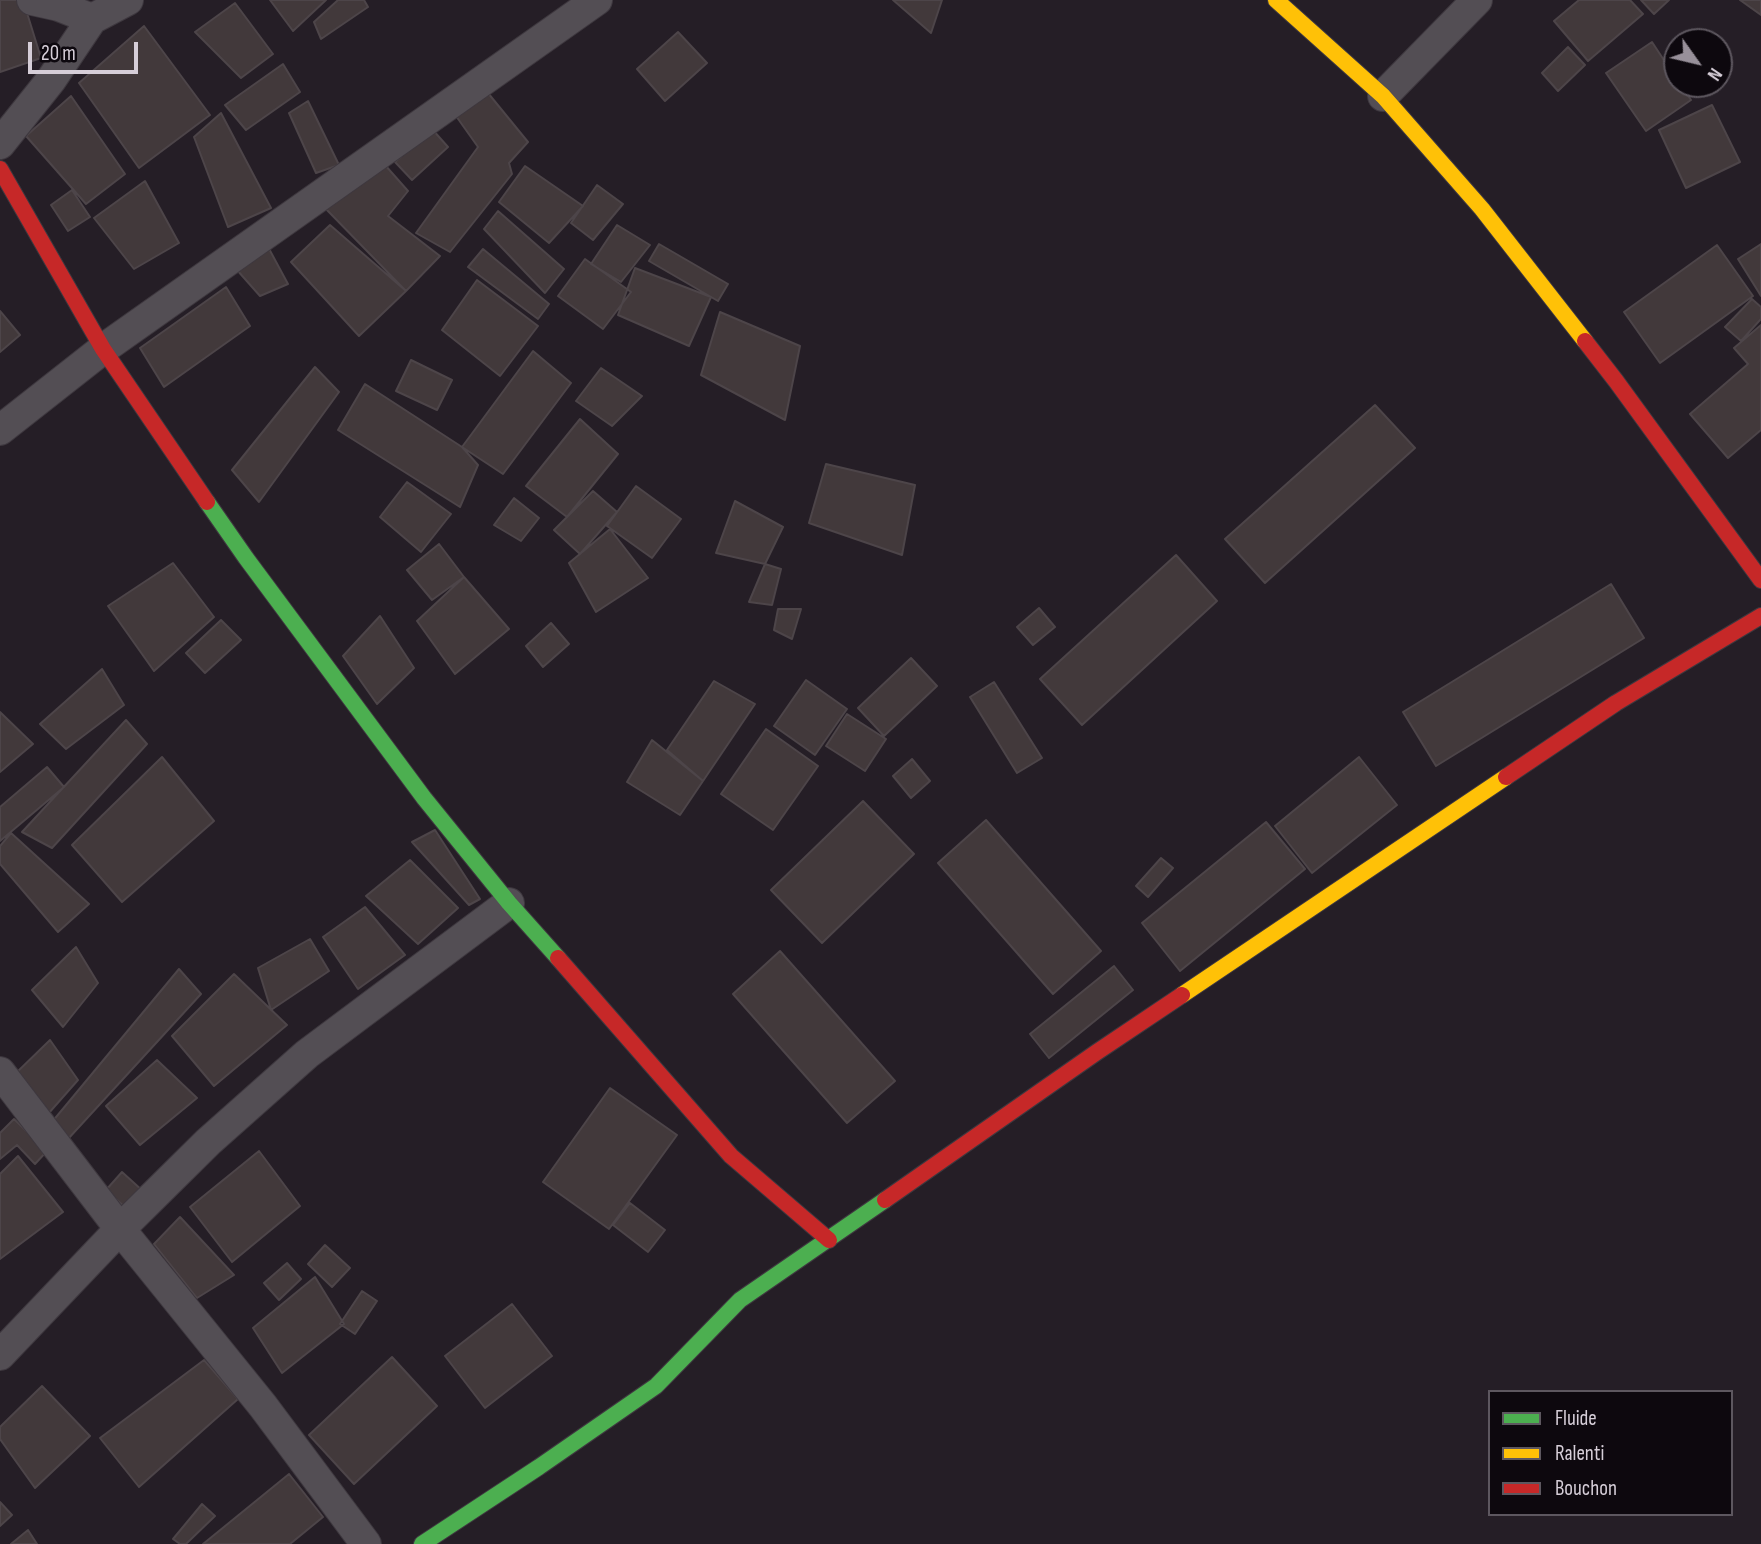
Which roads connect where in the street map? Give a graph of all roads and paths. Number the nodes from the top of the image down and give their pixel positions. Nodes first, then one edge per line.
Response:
1 (32, 0) edge
2 (128, 0) edge
3 (597, 0) edge
4 (1276, 0) edge
5 (1477, 0) edge
6 (92, 19) junction
7 (1383, 96) junction
8 (0, 144) edge
9 (0, 170) edge
10 (103, 349) junction
11 (0, 430) edge
12 (1761, 580) edge
13 (1761, 616) edge
14 (509, 903) junction
15 (0, 1072) edge
16 (120, 1229) junction
17 (829, 1240) junction
18 (0, 1355) edge
19 (366, 1544) edge
20 (422, 1544) edge

1 - 6 street
2 - 6 street
3 - 10 street
4 - 7 street
5 - 7 street
6 - 8 street
7 - 12 street
9 - 10 street
10 - 11 street
10 - 14 street
13 - 17 street
14 - 16 street
14 - 17 street
15 - 16 street
16 - 18 street
16 - 19 street
17 - 20 street

